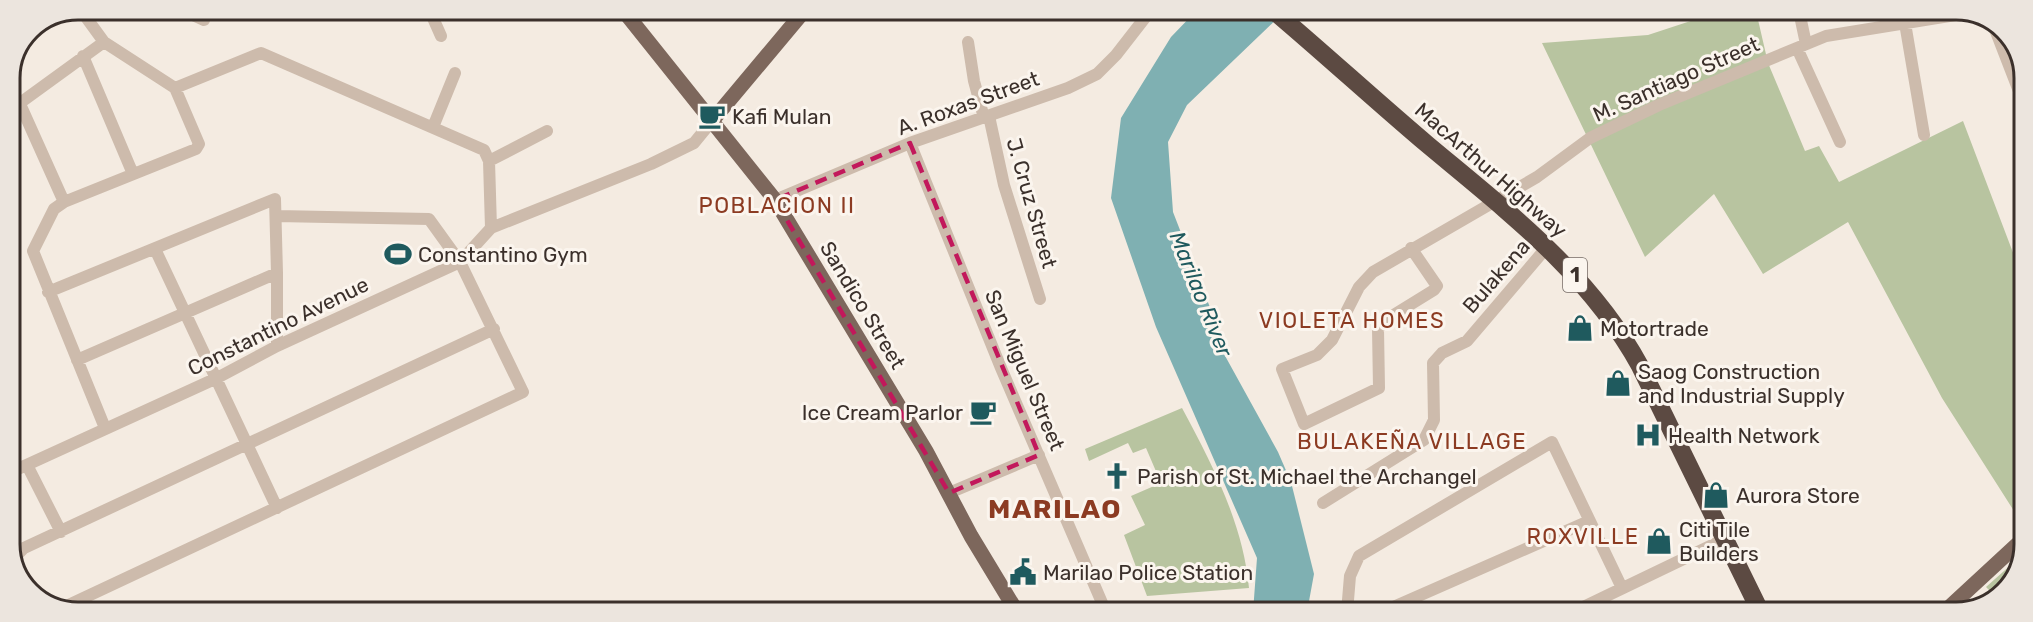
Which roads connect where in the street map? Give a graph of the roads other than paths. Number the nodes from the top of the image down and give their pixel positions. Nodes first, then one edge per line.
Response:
1 (88, 20) edge
2 (434, 20) edge
3 (631, 20) edge
4 (797, 20) edge
5 (1143, 20) edge
6 (1285, 20) edge
7 (1800, 20) edge
8 (1912, 20) edge
9 (1905, 23) junction
10 (441, 36) dead end
11 (1999, 39) edge
12 (104, 42) junction
13 (968, 42) dead end
14 (1802, 46) junction
15 (83, 57) junction
16 (454, 73) dead end
17 (2013, 76) edge
18 (176, 88) junction
19 (20, 104) joint
20 (986, 117) junction
21 (712, 121) junction
22 (433, 127) junction
23 (548, 131) dead end
24 (1924, 135) dead end
25 (1840, 142) dead end
26 (910, 143) junction
27 (489, 160) junction
28 (133, 174) junction
29 (775, 200) junction
30 (1494, 201) junction
31 (64, 202) junction
32 (277, 216) junction
33 (491, 228) junction
34 (1547, 247) junction
35 (1411, 248) junction
36 (155, 249) junction
37 (460, 262) junction
38 (277, 273) junction
39 (48, 292) junction
40 (1040, 299) dead end
41 (184, 312) junction
42 (494, 329) junction
43 (277, 346) junction
44 (77, 360) junction
45 (217, 378) junction
46 (105, 428) junction
47 (248, 442) junction
48 (1039, 455) junction
49 (27, 465) junction
50 (20, 468) edge
51 (949, 493) junction
52 (1323, 503) dead end
53 (277, 508) junction
54 (1589, 521) junction
55 (61, 532) junction
56 (1725, 539) junction
57 (2013, 548) edge
58 (20, 552) edge
59 (1622, 588) junction
60 (75, 602) edge
61 (1011, 602) edge
62 (1102, 602) edge
63 (1348, 602) edge
64 (1405, 602) edge
65 (1592, 602) edge
66 (1756, 602) edge
67 (1958, 602) edge

1 - 12 street
2 - 10 street
3 - 21 main road, Sandico Street
4 - 21 main road
5 - 20 street, A. Roxas Street
6 - 30 highway, MacArthur Highway / 1
7 - 14 street
8 - 9 street, M. Santiago Street
9 - 14 street, M. Santiago Street
9 - 24 street
11 - 17 street
12 - 15 street
12 - 18 street
13 - 20 street, J. Cruz Street
14 - 25 street
14 - 30 street, M. Santiago Street
15 - 19 street
15 - 28 street
16 - 22 street
18 - 22 street
18 - 28 street
19 - 31 street
20 - 26 street, A. Roxas Street
20 - 40 street, J. Cruz Street
21 - 29 main road, Sandico Street
21 - 33 street, Constantino Avenue
22 - 27 street
23 - 27 street
26 - 29 street, A. Roxas Street
26 - 48 street, San Miguel Street
27 - 33 street
28 - 31 street
29 - 51 main road, Sandico Street
30 - 34 highway, MacArthur Highway / 1
30 - 35 street, M. Santiago Street
31 - 39 street
32 - 36 street
32 - 37 street
32 - 38 street
33 - 37 street, Constantino Avenue
34 - 52 street, Bulakena
34 - 56 highway, MacArthur Highway / 1
35 - 35 street, M. Santiago Street
36 - 39 street
36 - 41 street
37 - 42 street
37 - 43 street, Constantino Avenue
38 - 41 street
38 - 43 street
39 - 44 street
41 - 44 street
41 - 45 street
42 - 47 street
42 - 53 street
43 - 45 street, Constantino Avenue
44 - 46 street
45 - 46 street, Constantino Avenue
45 - 47 street
46 - 49 street, Constantino Avenue
47 - 53 street
47 - 55 street
48 - 51 street
48 - 62 street, San Miguel Street
49 - 50 street, Constantino Avenue
49 - 55 street
51 - 61 main road, Sandico Street
53 - 60 street
54 - 59 street
54 - 63 street
54 - 64 street
55 - 58 street
56 - 59 street
56 - 66 highway, MacArthur Highway / 1
57 - 67 main road
59 - 65 street

